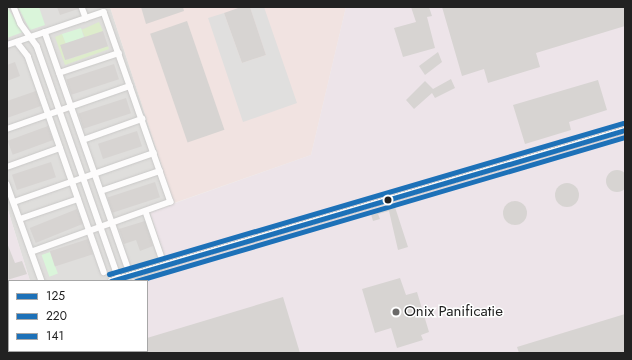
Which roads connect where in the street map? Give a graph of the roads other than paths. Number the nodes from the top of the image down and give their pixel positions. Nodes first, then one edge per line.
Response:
1 (14, 7) edge
2 (82, 7) edge
3 (86, 18) junction
4 (45, 32) junction
5 (31, 37) junction
6 (17, 42) junction
7 (7, 45) edge
8 (118, 53) junction
9 (59, 73) junction
10 (130, 86) junction
11 (71, 106) junction
12 (60, 110) junction
13 (48, 114) junction
14 (142, 119) junction
15 (7, 129) edge
16 (625, 130) edge
17 (83, 140) junction
18 (60, 148) junction
19 (154, 153) junction
20 (7, 167) edge
21 (160, 171) junction
22 (95, 173) junction
23 (83, 177) junction
24 (72, 181) junction
25 (7, 184) edge
26 (101, 191) junction
27 (78, 199) junction
28 (14, 202) junction
29 (146, 212) junction
30 (20, 219) junction
31 (113, 224) junction
32 (101, 228) junction
33 (90, 232) junction
34 (32, 252) junction
35 (161, 255) dead end
36 (127, 265) dead end
37 (104, 272) dead end
38 (119, 279) junction
39 (42, 280) edge
40 (115, 280) edge

1 - 5 street
2 - 3 street
3 - 4 street
3 - 8 street
4 - 5 street
4 - 9 street
5 - 6 street
5 - 12 street
6 - 7 street
6 - 13 street
8 - 9 street
8 - 10 street
9 - 11 street
10 - 11 street
10 - 14 street
11 - 12 street
11 - 17 street
12 - 13 street
12 - 23 street
13 - 15 street
13 - 18 street
14 - 17 street
14 - 19 street
16 - 38 street
17 - 22 street
18 - 20 street
18 - 24 street
19 - 21 street
19 - 22 street
21 - 26 street
21 - 29 street
22 - 23 street
22 - 26 street
23 - 24 street
23 - 32 street
24 - 27 street
24 - 28 street
25 - 28 street
26 - 31 street
27 - 30 street
27 - 33 street
28 - 30 street
29 - 31 street
29 - 35 street
30 - 34 street
31 - 32 street
31 - 36 street
32 - 33 street
32 - 38 street
33 - 34 street
33 - 37 street
34 - 39 street
38 - 40 street

